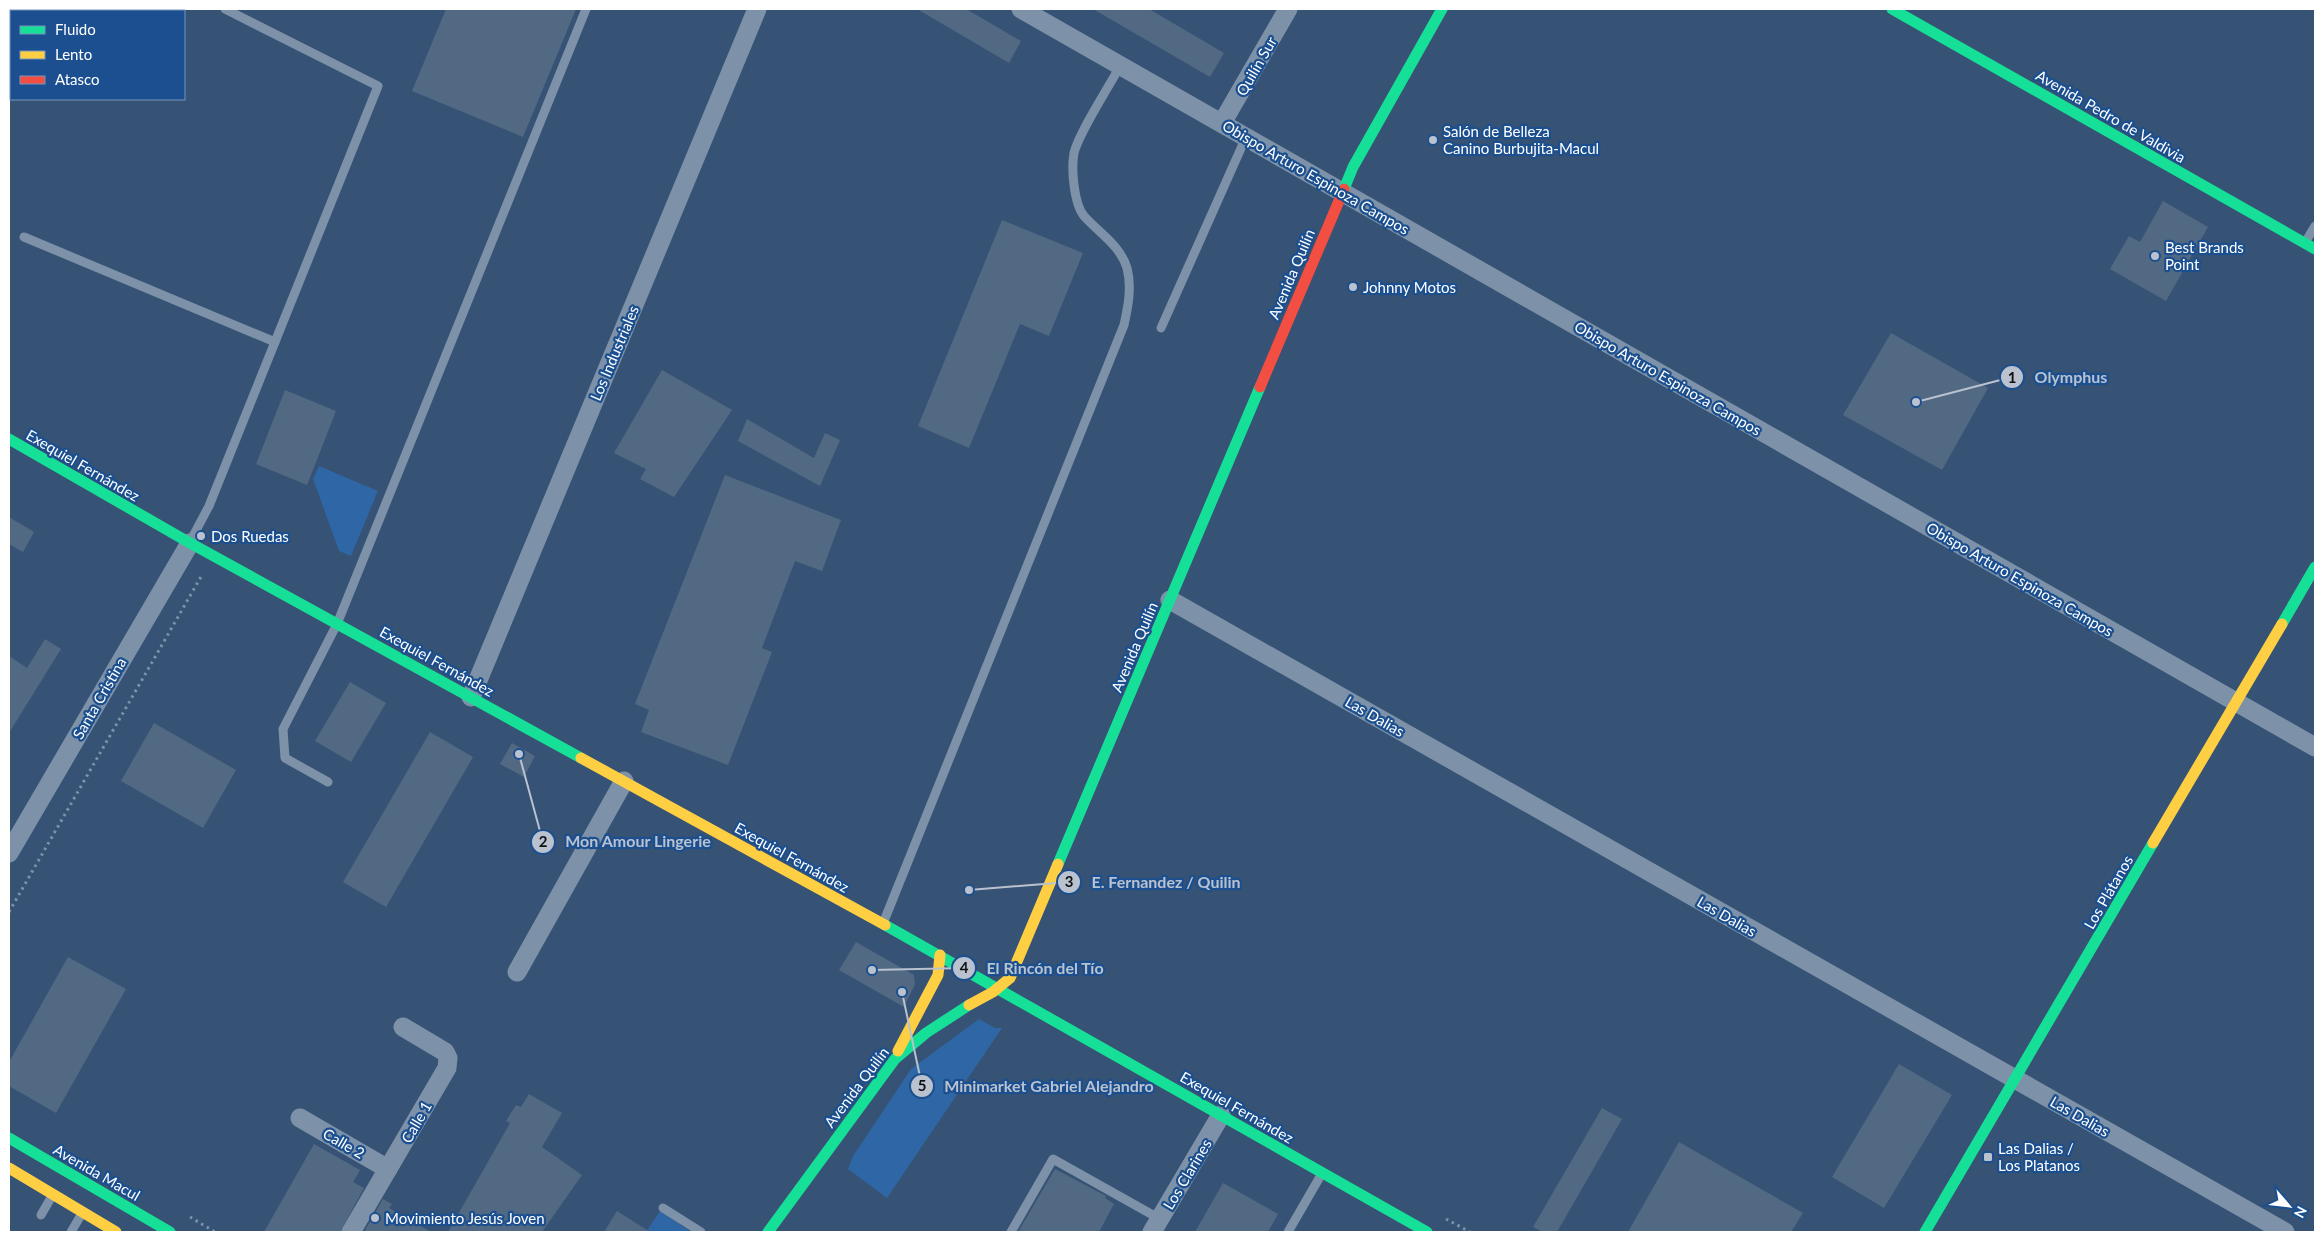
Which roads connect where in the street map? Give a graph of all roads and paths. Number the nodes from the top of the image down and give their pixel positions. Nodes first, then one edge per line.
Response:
1 (225, 9) edge
2 (586, 9) edge
3 (757, 9) edge
4 (1021, 9) edge
5 (1288, 9) edge
6 (1442, 9) edge
7 (1892, 9) edge
8 (1120, 66) junction
9 (1222, 123) junction
10 (1246, 137) junction
11 (1342, 192) junction
12 (2315, 226) edge
13 (24, 237) dead end
14 (2310, 246) edge
15 (1161, 328) dead end
16 (275, 342) junction
17 (9, 439) edge
18 (190, 543) junction
19 (2315, 567) edge
20 (203, 572) dead end
21 (1170, 600) junction
22 (337, 624) junction
23 (470, 697) junction
24 (2236, 702) junction
25 (2315, 747) edge
26 (624, 781) junction
27 (328, 782) dead end
28 (9, 853) edge
29 (9, 912) edge
30 (883, 924) junction
31 (940, 955) junction
32 (517, 972) dead end
33 (1000, 989) junction
34 (403, 1027) dead end
35 (895, 1059) junction
36 (2016, 1080) junction
37 (1221, 1115) junction
38 (300, 1118) dead end
39 (9, 1138) edge
40 (9, 1168) edge
41 (388, 1168) junction
42 (1322, 1172) junction
43 (53, 1194) junction
44 (663, 1208) dead end
45 (83, 1212) junction
46 (41, 1216) dead end
47 (1156, 1226) edge
48 (71, 1232) edge
49 (116, 1232) edge
50 (170, 1232) edge
51 (351, 1232) edge
52 (701, 1232) edge
53 (768, 1232) edge
54 (1011, 1232) edge
55 (1288, 1232) edge
56 (1427, 1232) edge
57 (1925, 1232) edge
58 (2285, 1232) edge

1 - 16 lane
2 - 22 lane
3 - 23 street, Los Industriales
4 - 8 street, Obispo Arturo Espinoza Campos
5 - 9 street, Quilín Sur
6 - 11 street, Avenida Quilín
7 - 14 street, Avenida Pedro de Valdivia
8 - 9 street, Obispo Arturo Espinoza Campos
8 - 30 lane
9 - 10 street, Obispo Arturo Espinoza Campos
10 - 11 street, Obispo Arturo Espinoza Campos
10 - 15 lane
11 - 21 street, Avenida Quilín
11 - 24 street, Obispo Arturo Espinoza Campos
12 - 14 lane
13 - 16 lane
16 - 18 lane
17 - 18 street, Exequiel Fernández
18 - 22 street, Exequiel Fernández
18 - 28 street, Santa Cristina
19 - 24 street, Los Plátanos
20 - 29 path
21 - 33 street, Avenida Quilín
21 - 36 street, Las Dalias
22 - 23 street, Exequiel Fernández
22 - 27 lane
23 - 26 street, Exequiel Fernández
24 - 25 street, Obispo Arturo Espinoza Campos
24 - 36 street, Los Plátanos
26 - 30 street, Exequiel Fernández
26 - 32 street
30 - 31 street, Exequiel Fernández
31 - 33 street, Exequiel Fernández
31 - 35 street
33 - 35 street, Avenida Quilín
33 - 37 street, Exequiel Fernández
34 - 41 street, Calle 1
35 - 53 street, Avenida Quilín
36 - 57 street, Los Plátanos
36 - 58 street, Las Dalias
37 - 42 street, Exequiel Fernández
37 - 47 street, Los Clarines
38 - 41 street, Calle 2
39 - 50 street, Avenida Macul
40 - 43 street
41 - 51 street, Calle 1
42 - 55 lane
42 - 56 street, Exequiel Fernández
43 - 45 street
43 - 46 lane
44 - 52 lane
45 - 48 lane
45 - 49 street
47 - 54 lane

